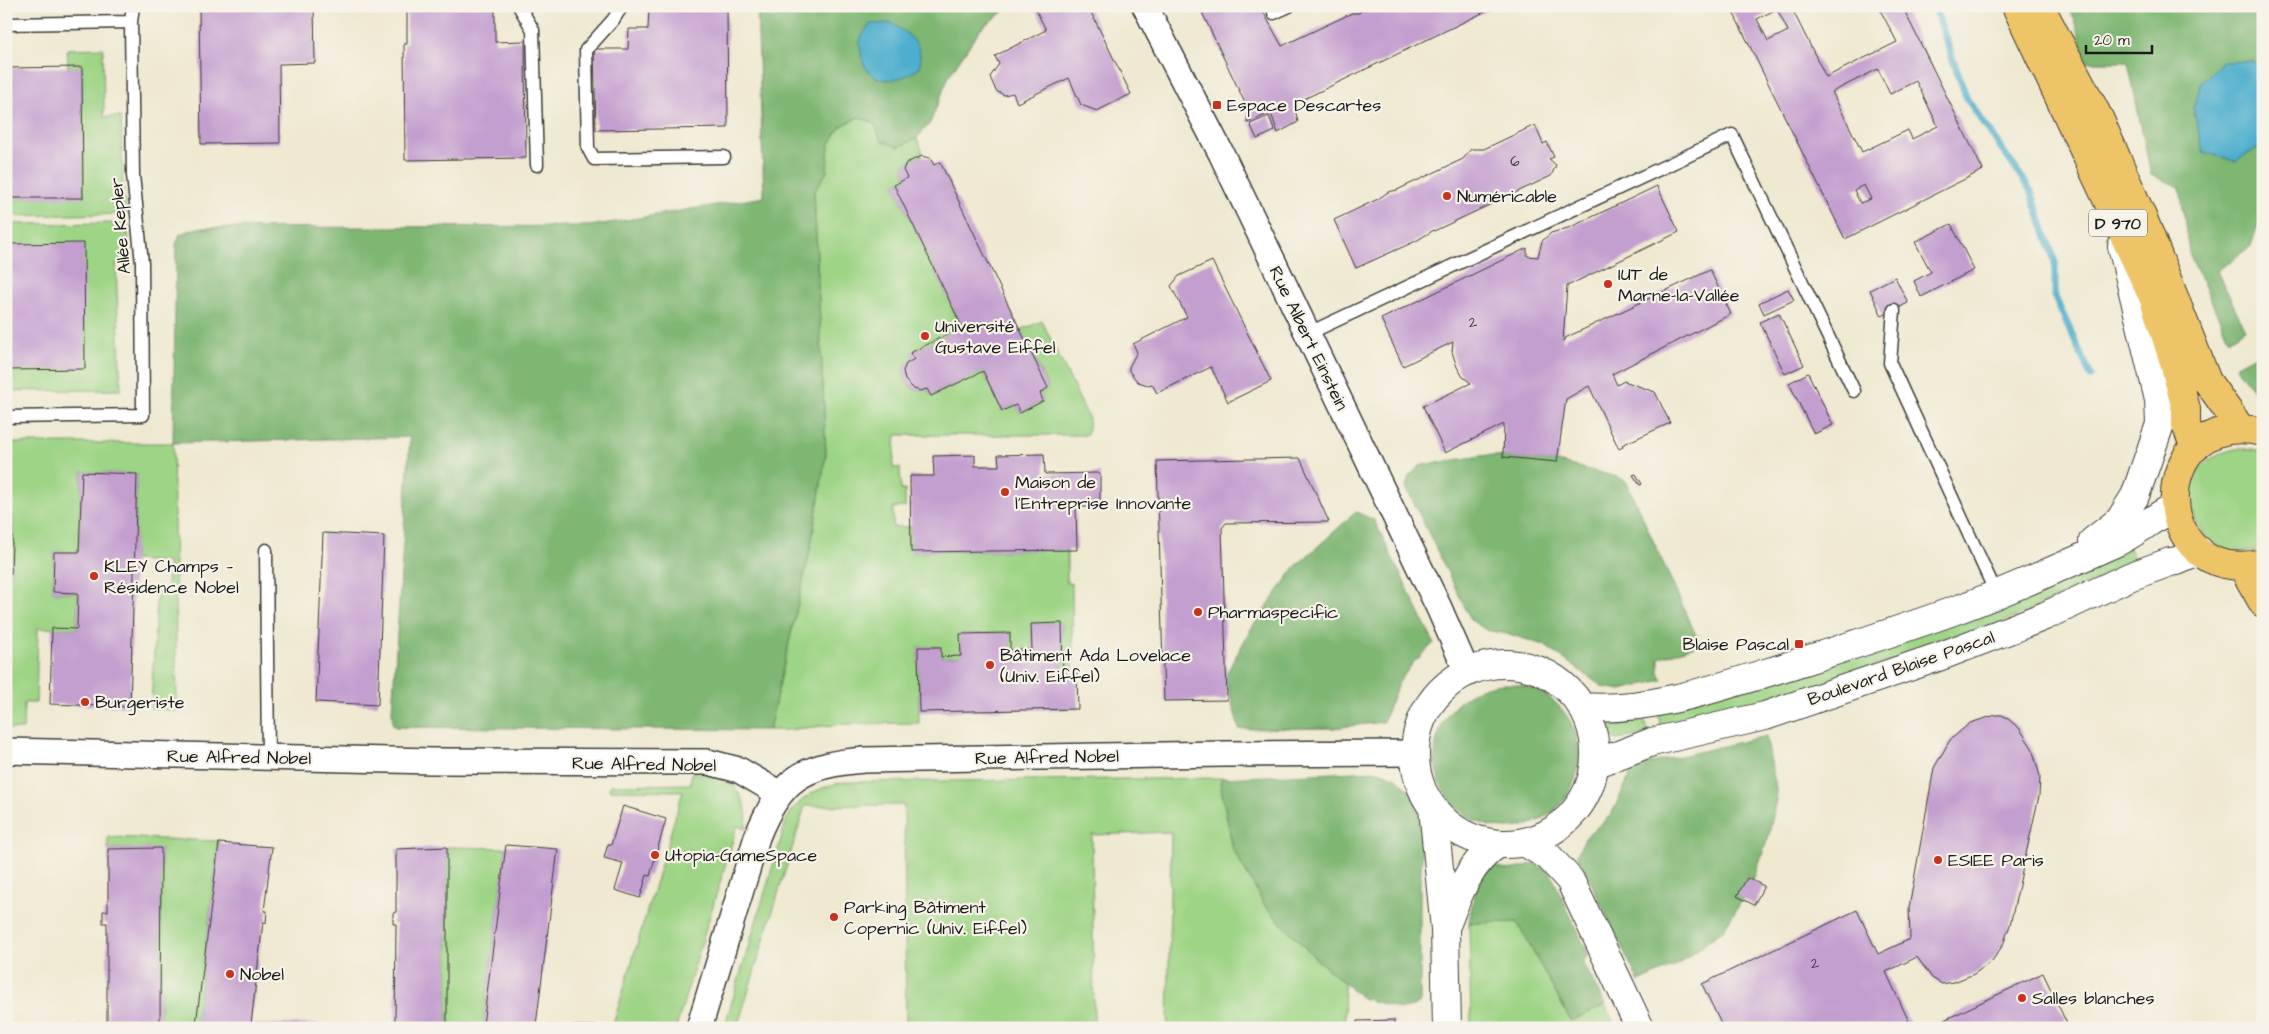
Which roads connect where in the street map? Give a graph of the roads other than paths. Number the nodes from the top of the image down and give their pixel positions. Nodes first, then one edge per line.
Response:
1 (133, 6) edge
2 (519, 6) edge
3 (622, 6) edge
4 (1145, 6) edge
5 (1289, 6) edge
6 (2016, 6) edge
7 (2040, 6) edge
8 (1274, 13) dead end
9 (131, 22) junction
10 (6, 24) edge
11 (724, 157) dead end
12 (537, 165) dead end
13 (2113, 213) junction
14 (1894, 310) dead end
15 (1307, 334) junction
16 (1854, 390) dead end
17 (6, 417) edge
18 (2252, 430) edge
19 (2195, 448) junction
20 (2174, 507) junction
21 (266, 550) dead end
22 (2200, 551) junction
23 (2252, 564) edge
24 (2024, 582) junction
25 (1996, 593) junction
26 (2263, 603) edge
27 (1467, 672) junction
28 (1582, 707) junction
29 (6, 751) edge
30 (1415, 753) junction
31 (268, 758) junction
32 (1595, 764) junction
33 (780, 794) junction
34 (1432, 808) junction
35 (1565, 823) junction
36 (1526, 843) junction
37 (1498, 844) junction
38 (1570, 880) junction
39 (1445, 929) junction
40 (699, 1028) edge
41 (1447, 1028) edge
42 (1640, 1028) edge

1 - 9 lane
2 - 12 lane
3 - 11 lane
4 - 15 street, Rue Albert Einstein
5 - 8 lane
6 - 13 main road, D 970
7 - 18 main road, D 970
9 - 10 lane
9 - 17 lane, Allée Kepler
13 - 19 main road, D 970
13 - 24 street
14 - 25 lane
15 - 16 lane
15 - 27 street, Rue Albert Einstein
18 - 19 main road
19 - 20 main road
20 - 22 main road
20 - 24 street, Boulevard Blaise Pascal
21 - 31 lane
22 - 23 main road
22 - 32 street, Boulevard Blaise Pascal
23 - 26 main road
24 - 25 street, Boulevard Blaise Pascal
25 - 28 street, Boulevard Blaise Pascal
27 - 28 street
27 - 30 street
28 - 32 street
29 - 31 street, Rue Alfred Nobel
30 - 33 street, Rue Alfred Nobel
30 - 34 street
31 - 33 street, Rue Alfred Nobel
32 - 35 street
33 - 40 street
34 - 37 street
34 - 39 street
35 - 36 street
35 - 38 street
36 - 37 street
36 - 38 street
37 - 39 street
38 - 42 street
39 - 41 street

